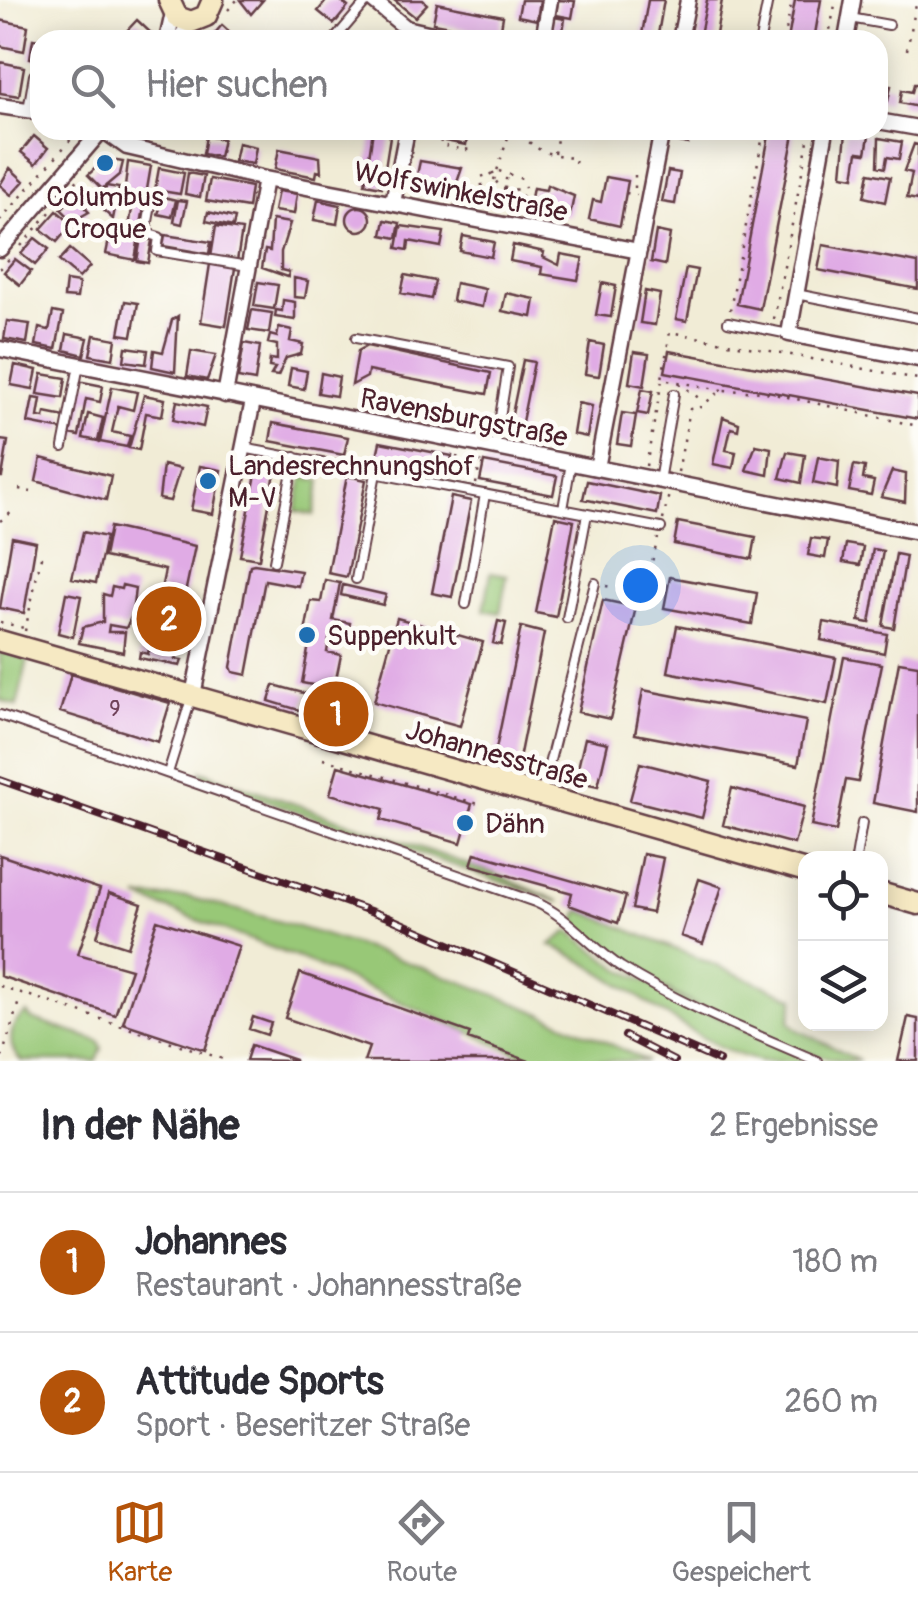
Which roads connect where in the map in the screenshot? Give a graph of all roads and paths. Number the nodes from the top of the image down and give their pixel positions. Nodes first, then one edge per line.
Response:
1 (370, 0) edge
2 (550, 0) edge
3 (688, 0) edge
4 (768, 0) edge
5 (792, 0) edge
6 (836, 0) edge
7 (854, 0) edge
8 (916, 0) edge
9 (214, 1) edge
10 (850, 18) junction
11 (178, 19) edge
12 (888, 26) dead end
13 (343, 30) edge
14 (410, 30) edge
15 (544, 30) edge
16 (682, 30) edge
17 (762, 30) edge
18 (786, 30) edge
19 (830, 30) edge
20 (848, 30) edge
21 (907, 50) dead end
22 (0, 106) edge
23 (30, 110) edge
24 (888, 123) edge
25 (918, 128) edge
26 (70, 140) edge
27 (90, 140) edge
28 (112, 140) edge
29 (405, 140) edge
30 (441, 140) edge
31 (469, 140) edge
32 (505, 140) edge
33 (529, 140) edge
34 (557, 140) edge
35 (660, 140) edge
36 (762, 140) edge
37 (808, 140) edge
38 (824, 140) edge
39 (554, 155) junction
40 (575, 163) dead end
41 (499, 171) junction
42 (489, 172) junction
43 (508, 173) junction
44 (635, 175) dead end
45 (266, 179) junction
46 (494, 180) junction
47 (458, 184) dead end
48 (502, 187) junction
49 (526, 191) junction
50 (626, 193) dead end
51 (485, 197) junction
52 (152, 199) dead end
53 (441, 201) dead end
54 (501, 202) junction
55 (393, 203) junction
56 (0, 221) edge
57 (0, 249) edge
58 (639, 252) junction
59 (248, 266) junction
60 (796, 294) junction
61 (918, 318) edge
62 (728, 322) joint
63 (772, 330) junction
64 (788, 334) junction
65 (356, 338) dead end
66 (0, 349) edge
67 (918, 359) edge
68 (79, 365) junction
69 (662, 378) junction
70 (918, 379) edge
71 (676, 381) junction
72 (722, 390) junction
73 (674, 394) joint
74 (225, 395) junction
75 (252, 400) junction
76 (706, 402) junction
77 (918, 426) edge
78 (460, 441) junction
79 (64, 447) dead end
80 (489, 447) junction
81 (243, 448) junction
82 (294, 458) junction
83 (571, 463) junction
84 (646, 466) dead end
85 (597, 468) junction
86 (376, 473) junction
87 (670, 479) junction
88 (452, 488) junction
89 (19, 489) dead end
90 (31, 492) dead end
91 (474, 492) junction
92 (485, 494) junction
93 (16, 509) dead end
94 (562, 509) junction
95 (587, 514) junction
96 (0, 521) edge
97 (660, 528) junction
98 (918, 532) edge
99 (33, 555) dead end
100 (274, 561) dead end
101 (356, 579) dead end
102 (595, 583) joint
103 (466, 604) dead end
104 (567, 618) dead end
105 (0, 622) edge
106 (24, 638) junction
107 (0, 641) edge
108 (192, 694) junction
109 (0, 714) edge
110 (323, 759) dead end
111 (168, 773) junction
112 (542, 795) junction
113 (482, 804) dead end
114 (862, 822) dead end
115 (857, 851) edge
116 (798, 875) edge
117 (888, 895) edge
118 (918, 904) edge
119 (0, 986) edge
120 (19, 1001) dead end
121 (2, 1057) edge
122 (229, 1061) edge
123 (817, 1061) edge

1 - 13 lane
1 - 14 street
2 - 15 street
3 - 16 street
4 - 17 lane
5 - 18 path
6 - 19 path
7 - 10 street
8 - 21 path
9 - 11 main road
10 - 12 lane
10 - 20 street
22 - 23 street
24 - 25 street
26 - 56 path
27 - 57 street
28 - 45 street, Wolfswinkelstraße
29 - 55 street
30 - 31 path
32 - 41 path
33 - 39 path
34 - 39 path
35 - 58 street
36 - 62 path
37 - 63 path
38 - 60 street
39 - 40 path
41 - 42 path
41 - 43 path
41 - 46 path
42 - 46 path
42 - 51 path
43 - 48 path
43 - 49 path
44 - 50 path
45 - 55 street, Wolfswinkelstraße
45 - 59 street
46 - 48 path
47 - 53 path
48 - 49 path
48 - 51 path
48 - 54 path
49 - 54 path
51 - 54 path
52 - 59 lane
55 - 58 street, Wolfswinkelstraße
58 - 85 street
59 - 74 street
60 - 61 lane
60 - 64 street
62 - 63 lane
63 - 64 lane
64 - 67 street
65 - 80 lane
66 - 68 street, Ravensburgstraße
68 - 74 street, Ravensburgstraße
68 - 79 lane
69 - 70 path
69 - 71 path
69 - 84 path
71 - 72 path
71 - 73 path
71 - 76 path
72 - 76 path
72 - 77 path
73 - 87 lane
74 - 75 street, Ravensburgstraße
75 - 78 street, Ravensburgstraße
75 - 81 street
76 - 87 path
78 - 80 street, Ravensburgstraße
78 - 88 path
80 - 83 street, Ravensburgstraße
80 - 91 path
81 - 82 lane
81 - 108 street
82 - 86 lane
82 - 100 lane
83 - 85 street, Ravensburgstraße
83 - 94 lane
85 - 87 street, Ravensburgstraße
86 - 88 lane
86 - 101 lane
87 - 97 path
87 - 98 street, Ravensburgstraße
88 - 91 lane
89 - 90 path
91 - 92 lane
92 - 94 lane
92 - 103 lane
93 - 96 path
94 - 95 lane
95 - 97 lane
95 - 104 lane
97 - 102 path
99 - 106 path
102 - 112 lane
105 - 106 path
106 - 107 main road, Johannesstraße
106 - 108 main road, Johannesstraße
108 - 111 lane
108 - 112 main road, Johannesstraße
109 - 111 lane
110 - 113 path
111 - 123 lane
112 - 116 main road, Johannesstraße
114 - 115 lane
117 - 118 main road
119 - 122 path
120 - 121 path

